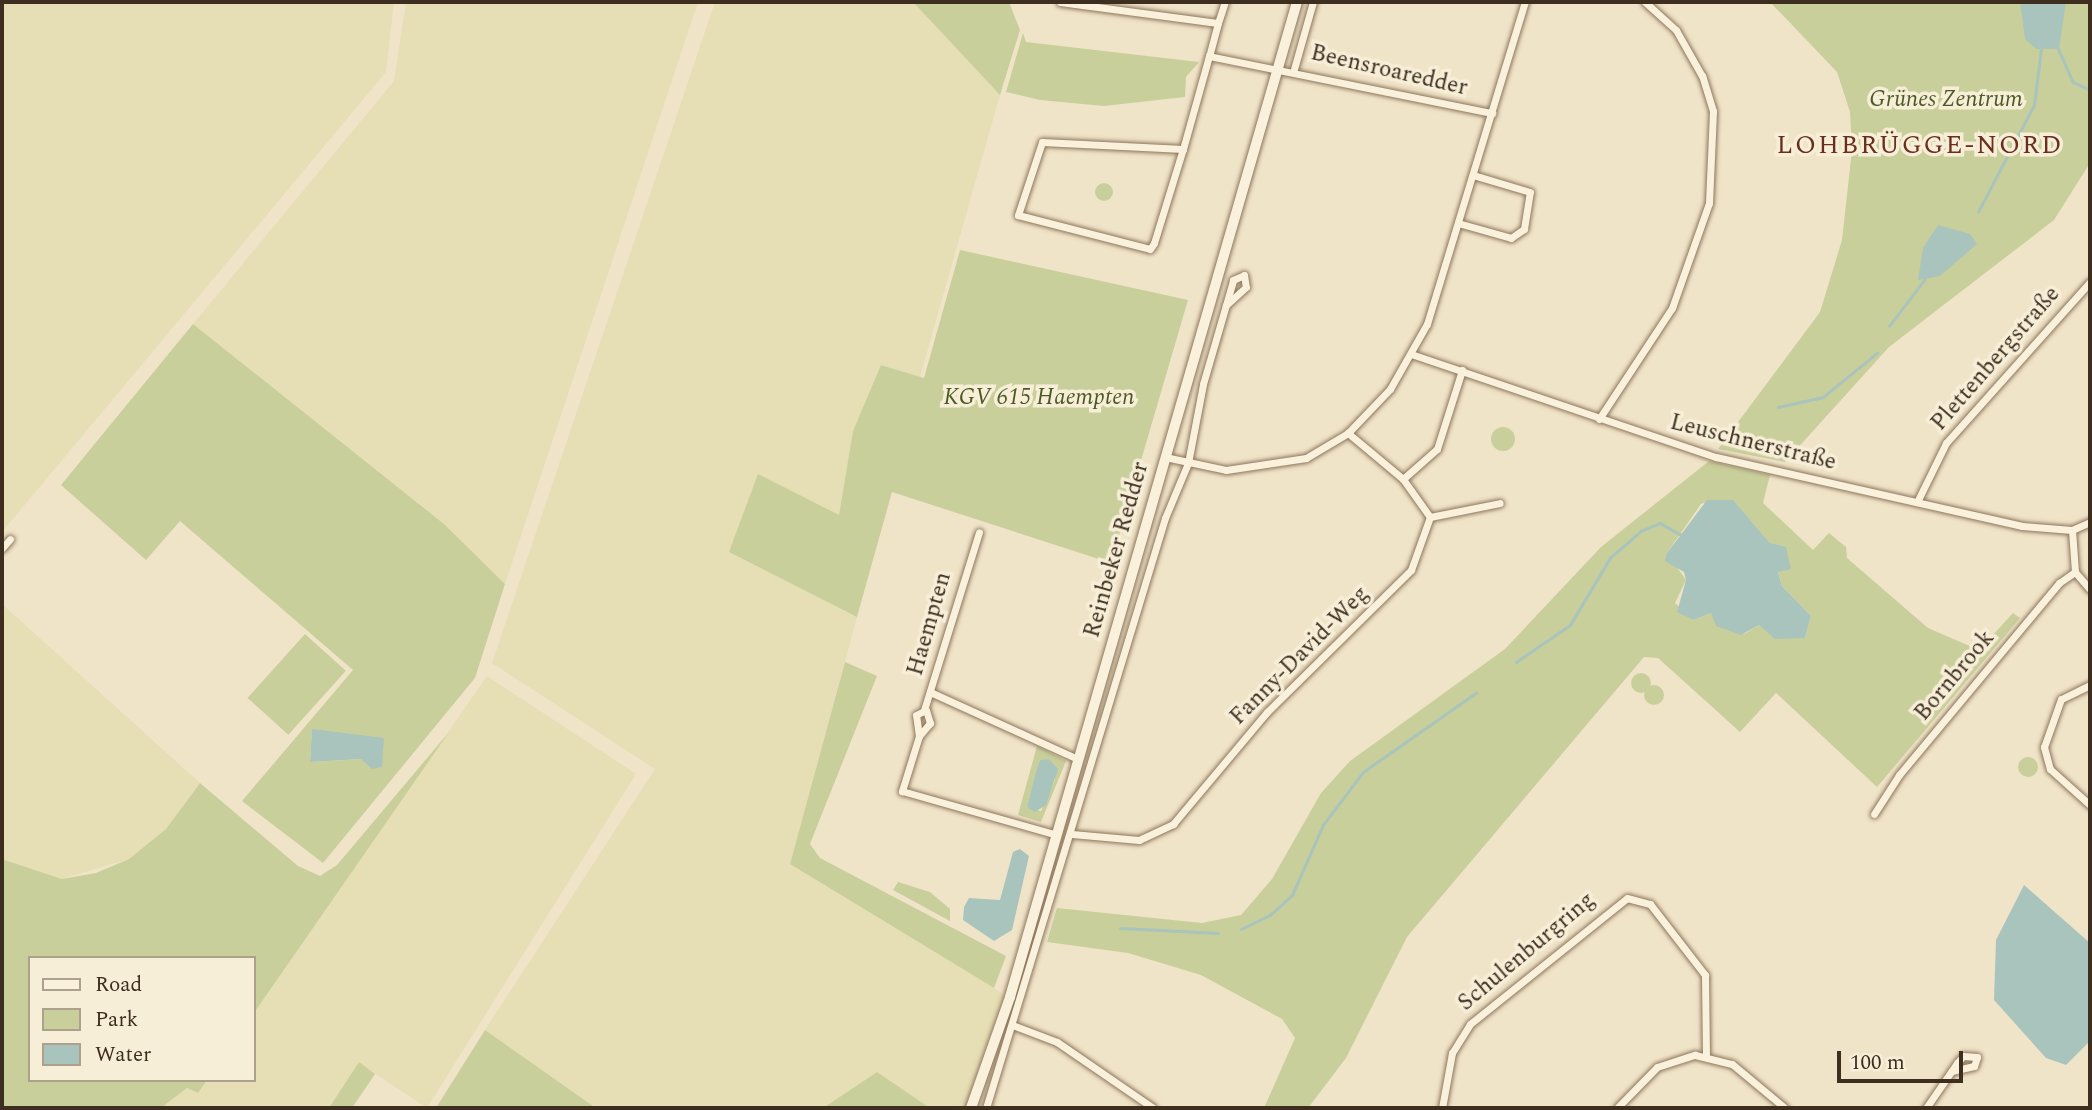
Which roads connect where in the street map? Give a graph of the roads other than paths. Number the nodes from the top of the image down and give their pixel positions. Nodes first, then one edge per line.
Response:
1 (1060, 2) edge
2 (1225, 2) edge
3 (1297, 2) edge
4 (1313, 2) edge
5 (1525, 2) edge
6 (1645, 2) edge
7 (1218, 23) junction
8 (1209, 56) junction
9 (1278, 67) junction
10 (1294, 69) junction
11 (1492, 113) junction
12 (1183, 149) junction
13 (1473, 175) junction
14 (1458, 223) junction
15 (2090, 282) edge
16 (1226, 305) dead end
17 (1414, 355) junction
18 (1462, 370) junction
19 (1598, 419) junction
20 (1348, 433) junction
21 (1165, 457) junction
22 (1188, 463) junction
23 (1403, 479) junction
24 (1917, 502) junction
25 (1500, 503) dead end
26 (1430, 517) junction
27 (2090, 522) edge
28 (2072, 530) junction
29 (979, 532) dead end
30 (10, 539) dead end
31 (2, 548) edge
32 (2075, 572) junction
33 (2090, 589) edge
34 (2090, 685) edge
35 (930, 692) junction
36 (924, 710) junction
37 (919, 736) junction
38 (1078, 759) junction
39 (2090, 805) edge
40 (1874, 814) dead end
41 (1072, 834) junction
42 (1057, 835) junction
43 (1015, 1026) junction
44 (1706, 1055) junction
45 (1952, 1071) dead end
46 (971, 1108) edge
47 (986, 1108) edge
48 (1153, 1108) edge
49 (1442, 1108) edge
50 (1618, 1108) edge
51 (1785, 1108) edge
52 (1926, 1108) edge

1 - 7 street
2 - 7 street
3 - 9 main road, Reinbeker Redder
4 - 10 street
5 - 11 street
6 - 19 street
7 - 8 street
8 - 9 street, Beensroaredder
8 - 12 street
9 - 10 street, Beensroaredder
9 - 21 main road, Reinbeker Redder
10 - 11 street, Beensroaredder
11 - 13 street
12 - 12 street
13 - 14 street
13 - 14 street
14 - 17 street
15 - 24 street, Plettenbergstraße
16 - 22 street, Reinbeker Redder
17 - 18 street, Leuschnerstraße
17 - 20 street
18 - 19 street, Leuschnerstraße
18 - 23 street
19 - 24 street, Leuschnerstraße
20 - 22 street
20 - 23 street
21 - 22 street
21 - 38 main road, Reinbeker Redder
22 - 41 street, Reinbeker Redder
23 - 26 street
24 - 28 street, Leuschnerstraße
25 - 26 street
26 - 41 street, Fanny-David-Weg
27 - 28 street
28 - 32 street
29 - 35 street, Haempten
30 - 31 street
32 - 33 street
32 - 40 street, Bornbrook
34 - 39 street
35 - 36 street
35 - 38 street, Haempten
36 - 37 street
36 - 37 street
37 - 42 street
38 - 42 main road, Reinbeker Redder
41 - 43 street, Reinbeker Redder
42 - 46 main road, Reinbeker Redder
43 - 47 street, Reinbeker Redder
43 - 48 street
44 - 49 street, Schulenburgring
44 - 50 street
44 - 51 street
45 - 52 street

